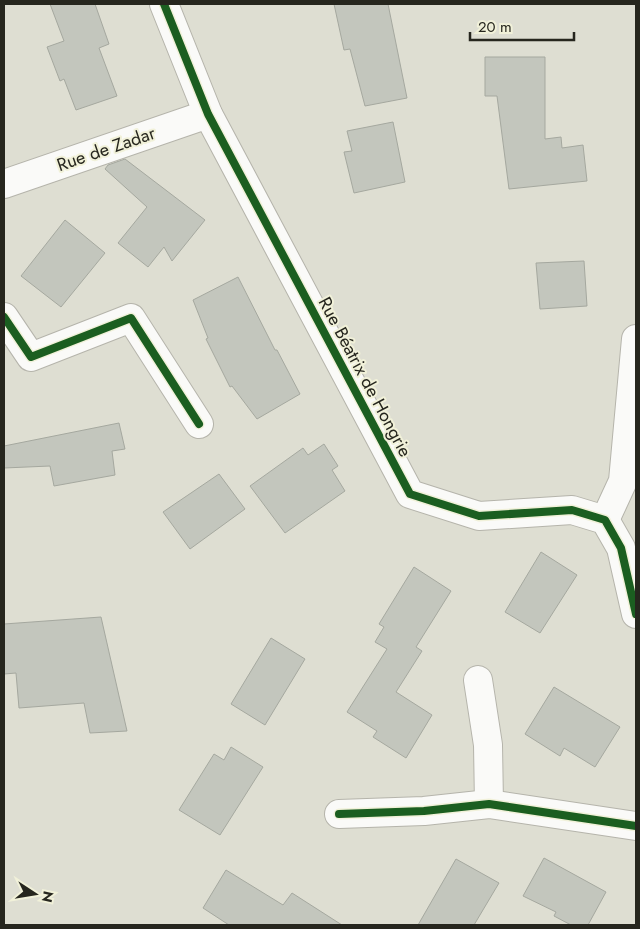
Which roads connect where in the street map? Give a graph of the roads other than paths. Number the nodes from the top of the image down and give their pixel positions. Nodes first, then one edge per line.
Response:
1 (164, 4) edge
2 (208, 114) junction
3 (4, 184) edge
4 (4, 317) edge
5 (636, 340) edge
6 (200, 424) dead end
7 (604, 520) junction
8 (636, 614) edge
9 (478, 680) dead end
10 (489, 804) junction
11 (339, 814) dead end
12 (636, 826) edge

1 - 2 street, Rue Béatrix de Hongrie
2 - 3 street, Rue de Zadar
2 - 7 street, Rue Béatrix de Hongrie
4 - 6 street
5 - 7 street
7 - 8 street
9 - 10 street
10 - 11 street
10 - 12 street

